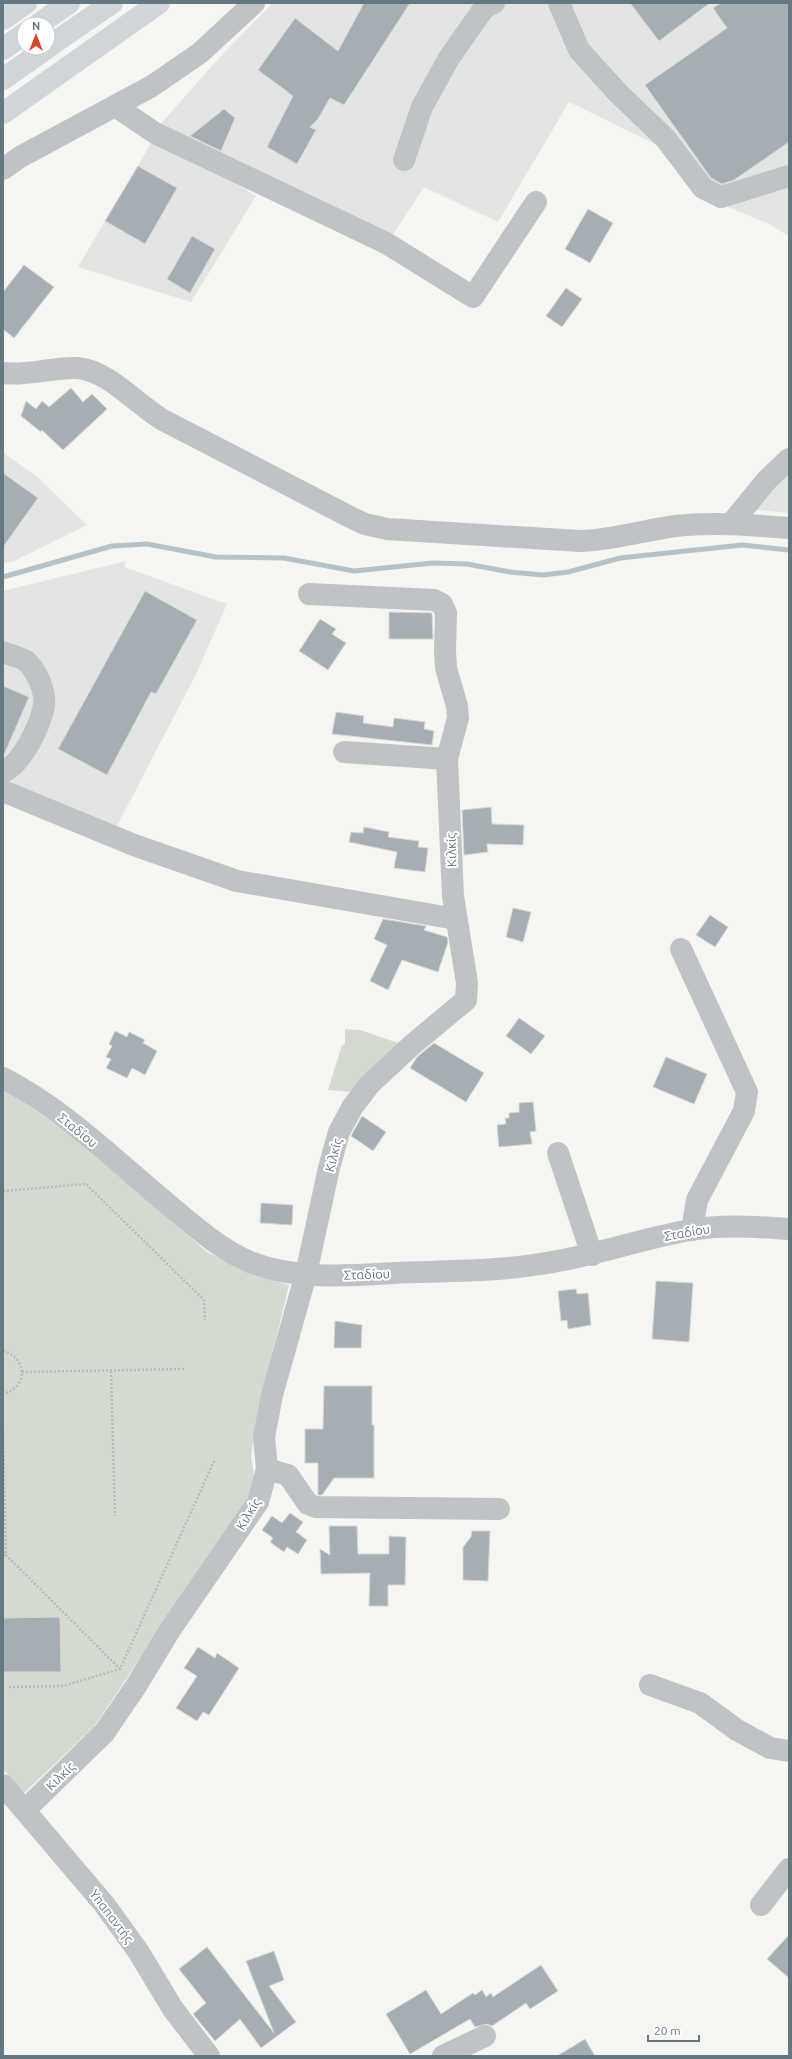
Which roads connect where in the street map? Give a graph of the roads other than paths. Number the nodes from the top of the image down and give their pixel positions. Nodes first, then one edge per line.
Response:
1 (11, 3) edge
2 (26, 3) edge
3 (69, 3) edge
4 (112, 3) edge
5 (159, 3) edge
6 (254, 3) edge
7 (494, 3) edge
8 (559, 3) edge
9 (3, 7) edge
10 (50, 16) edge
11 (3, 19) edge
12 (16, 40) edge
13 (56, 42) edge
14 (3, 49) edge
15 (36, 56) edge
16 (3, 79) edge
17 (115, 106) junction
18 (3, 113) edge
19 (404, 160) dead end
20 (3, 169) edge
21 (789, 176) edge
22 (536, 202) dead end
23 (3, 373) edge
24 (789, 459) edge
25 (731, 524) junction
26 (789, 528) edge
27 (309, 594) dead end
28 (3, 652) edge
29 (344, 752) dead end
30 (447, 759) junction
31 (3, 772) edge
32 (3, 791) edge
33 (456, 919) junction
34 (681, 949) dead end
35 (3, 1078) edge
36 (558, 1153) dead end
37 (789, 1229) edge
38 (692, 1230) junction
39 (592, 1255) junction
40 (306, 1274) junction
41 (267, 1469) junction
42 (499, 1509) dead end
43 (650, 1685) dead end
44 (789, 1751) edge
45 (3, 1785) edge
46 (25, 1810) junction
47 (789, 1869) edge
48 (761, 1905) dead end
49 (485, 2036) dead end
50 (209, 2056) edge
51 (443, 2056) edge

1 - 9 highway
2 - 11 highway
3 - 10 highway
4 - 13 highway
5 - 18 highway
6 - 17 street
7 - 19 street
8 - 21 street
12 - 14 highway
15 - 16 highway
17 - 20 street
17 - 22 street
23 - 25 street
24 - 25 street
25 - 26 street
27 - 30 street, Κιλκίς
28 - 31 street
29 - 30 street
30 - 33 street, Κιλκίς
32 - 33 street
33 - 40 street, Κιλκίς
34 - 38 street
35 - 40 street, Σταδίου
36 - 39 street
37 - 38 street, Σταδίου
38 - 39 street, Σταδίου
39 - 40 street, Σταδίου
40 - 41 street, Κιλκίς
41 - 42 street
41 - 46 street, Κιλκίς
43 - 44 street
45 - 46 street, Υπαπαντής
46 - 50 street, Υπαπαντής
47 - 48 street
49 - 51 street

